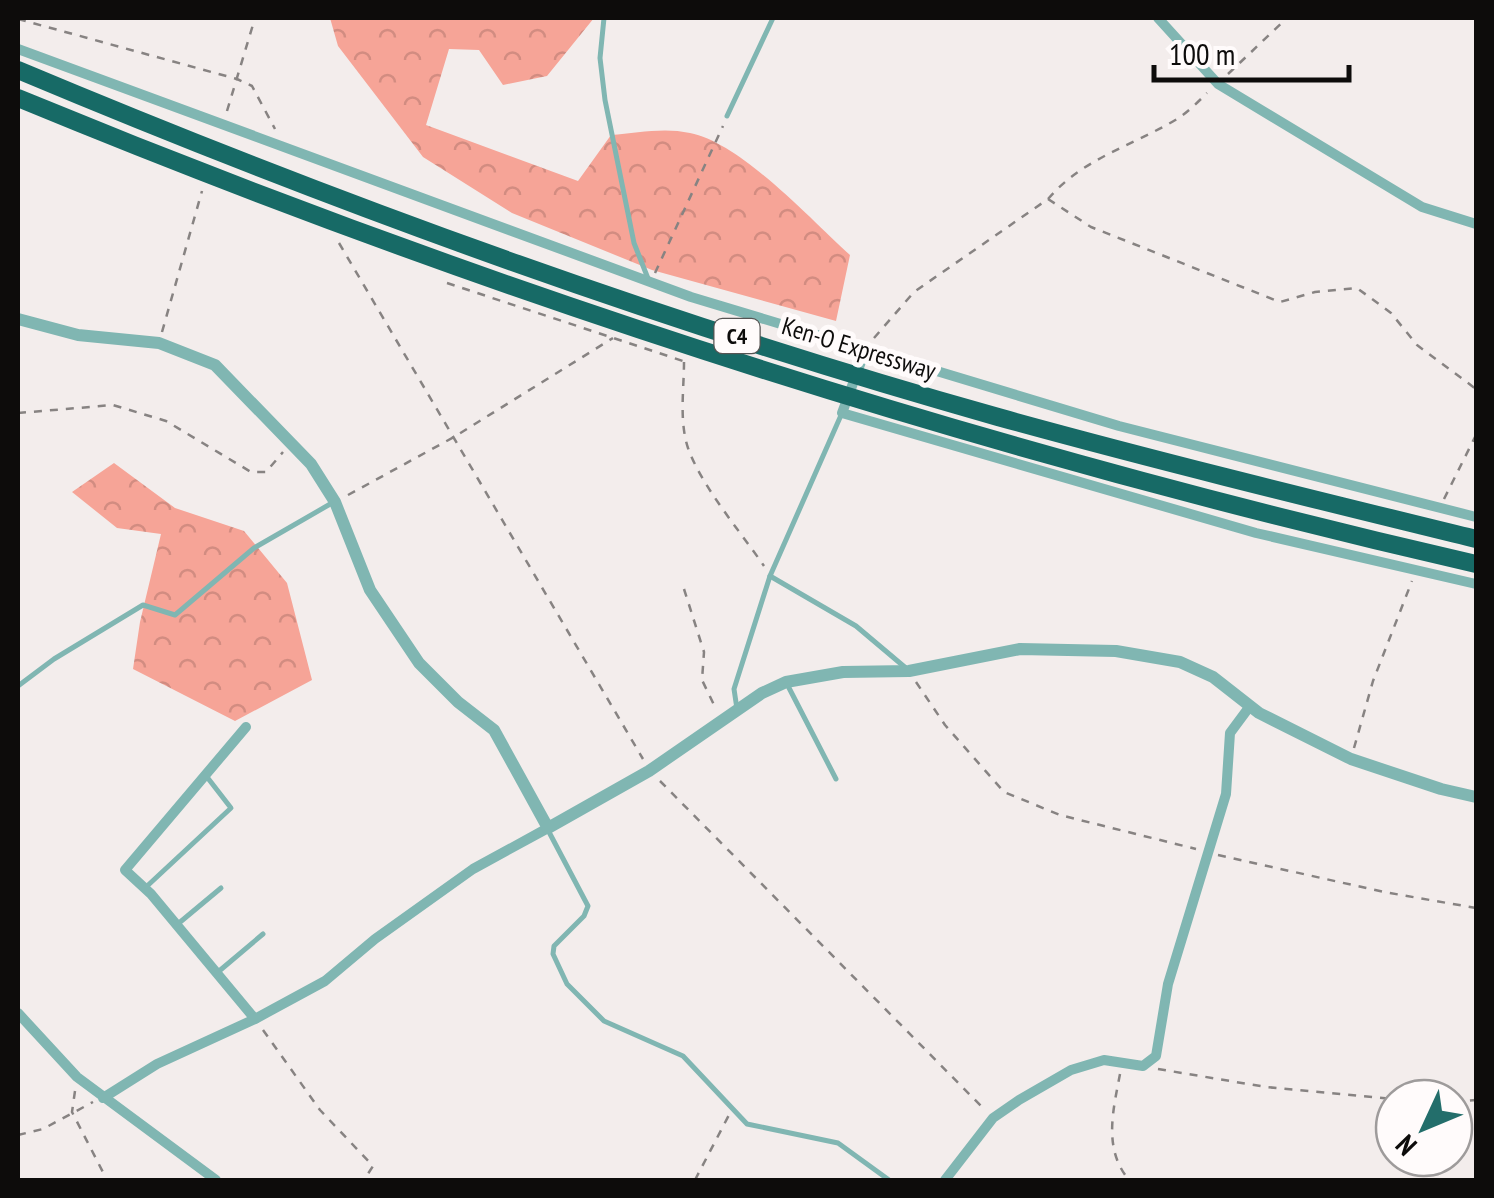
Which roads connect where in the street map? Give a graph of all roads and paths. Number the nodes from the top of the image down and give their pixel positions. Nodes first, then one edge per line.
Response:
1 (18, 18) edge
2 (604, 18) edge
3 (773, 18) edge
4 (1158, 18) edge
5 (1287, 18) edge
6 (18, 49) edge
7 (18, 70) edge
8 (1218, 84) junction
9 (18, 98) edge
10 (727, 116) joint
11 (285, 149) junction
12 (1048, 199) junction
13 (1476, 224) edge
14 (339, 242) dead end
15 (447, 283) dead end
16 (650, 283) junction
17 (18, 319) edge
18 (614, 338) junction
19 (864, 351) junction
20 (1476, 389) edge
21 (18, 412) edge
22 (842, 413) junction
23 (1476, 435) edge
24 (454, 436) junction
25 (290, 443) junction
26 (335, 502) junction
27 (1440, 509) junction
28 (1476, 518) edge
29 (1476, 539) edge
30 (1476, 564) edge
31 (1416, 570) junction
32 (770, 576) junction
33 (1476, 584) edge
34 (684, 589) dead end
35 (910, 671) junction
36 (786, 682) junction
37 (18, 686) edge
38 (1250, 706) junction
39 (737, 710) junction
40 (723, 722) junction
41 (246, 727) dead end
42 (1351, 759) junction
43 (650, 770) junction
44 (205, 776) junction
45 (836, 779) dead end
46 (1476, 797) edge
47 (548, 828) junction
48 (1207, 852) junction
49 (145, 888) junction
50 (221, 888) dead end
51 (1476, 908) edge
52 (176, 925) junction
53 (262, 934) dead end
54 (215, 974) junction
55 (18, 1014) edge
56 (256, 1019) junction
57 (1122, 1063) junction
58 (1143, 1066) junction
59 (76, 1077) junction
60 (103, 1098) junction
61 (1374, 1098) edge
62 (732, 1108) junction
63 (72, 1112) junction
64 (993, 1118) junction
65 (18, 1135) edge
66 (107, 1180) edge
67 (216, 1180) edge
68 (364, 1180) edge
69 (695, 1180) edge
70 (888, 1180) edge
71 (946, 1180) edge
72 (1129, 1180) edge

1 - 11 path
2 - 16 lane
3 - 10 lane
4 - 8 street
5 - 8 path
6 - 11 street
7 - 29 highway, Ken-O Expressway / C4, bridge
8 - 12 path
8 - 13 street
9 - 30 highway, Ken-O Expressway / C4, bridge
10 - 16 path
11 - 16 street
12 - 19 path
12 - 20 path
14 - 24 path
15 - 18 path
16 - 19 street
17 - 25 street
18 - 24 path
18 - 32 path
19 - 22 street
19 - 27 street
21 - 25 path
22 - 31 street
22 - 32 lane
23 - 27 path
24 - 26 path
24 - 43 path
25 - 26 street
26 - 37 lane
26 - 47 street
27 - 28 street
31 - 33 street
31 - 42 path
32 - 35 lane
32 - 39 lane
34 - 40 path
35 - 36 street
35 - 38 street
35 - 48 path
36 - 39 street
36 - 45 lane
38 - 42 street
38 - 48 street
39 - 40 street
40 - 43 street
41 - 44 street
42 - 46 street
43 - 47 street
43 - 64 path
44 - 49 street
44 - 49 lane
47 - 56 street
47 - 62 lane
48 - 51 path
48 - 58 street
49 - 52 street
50 - 52 lane
52 - 54 street
53 - 54 lane
54 - 56 street
55 - 59 street
56 - 60 street
56 - 68 path
57 - 58 street
57 - 64 street
57 - 72 path
58 - 61 path
59 - 60 street
59 - 63 path
60 - 63 path
60 - 67 street
62 - 69 path
62 - 70 lane
63 - 65 path
63 - 66 path
64 - 71 street

